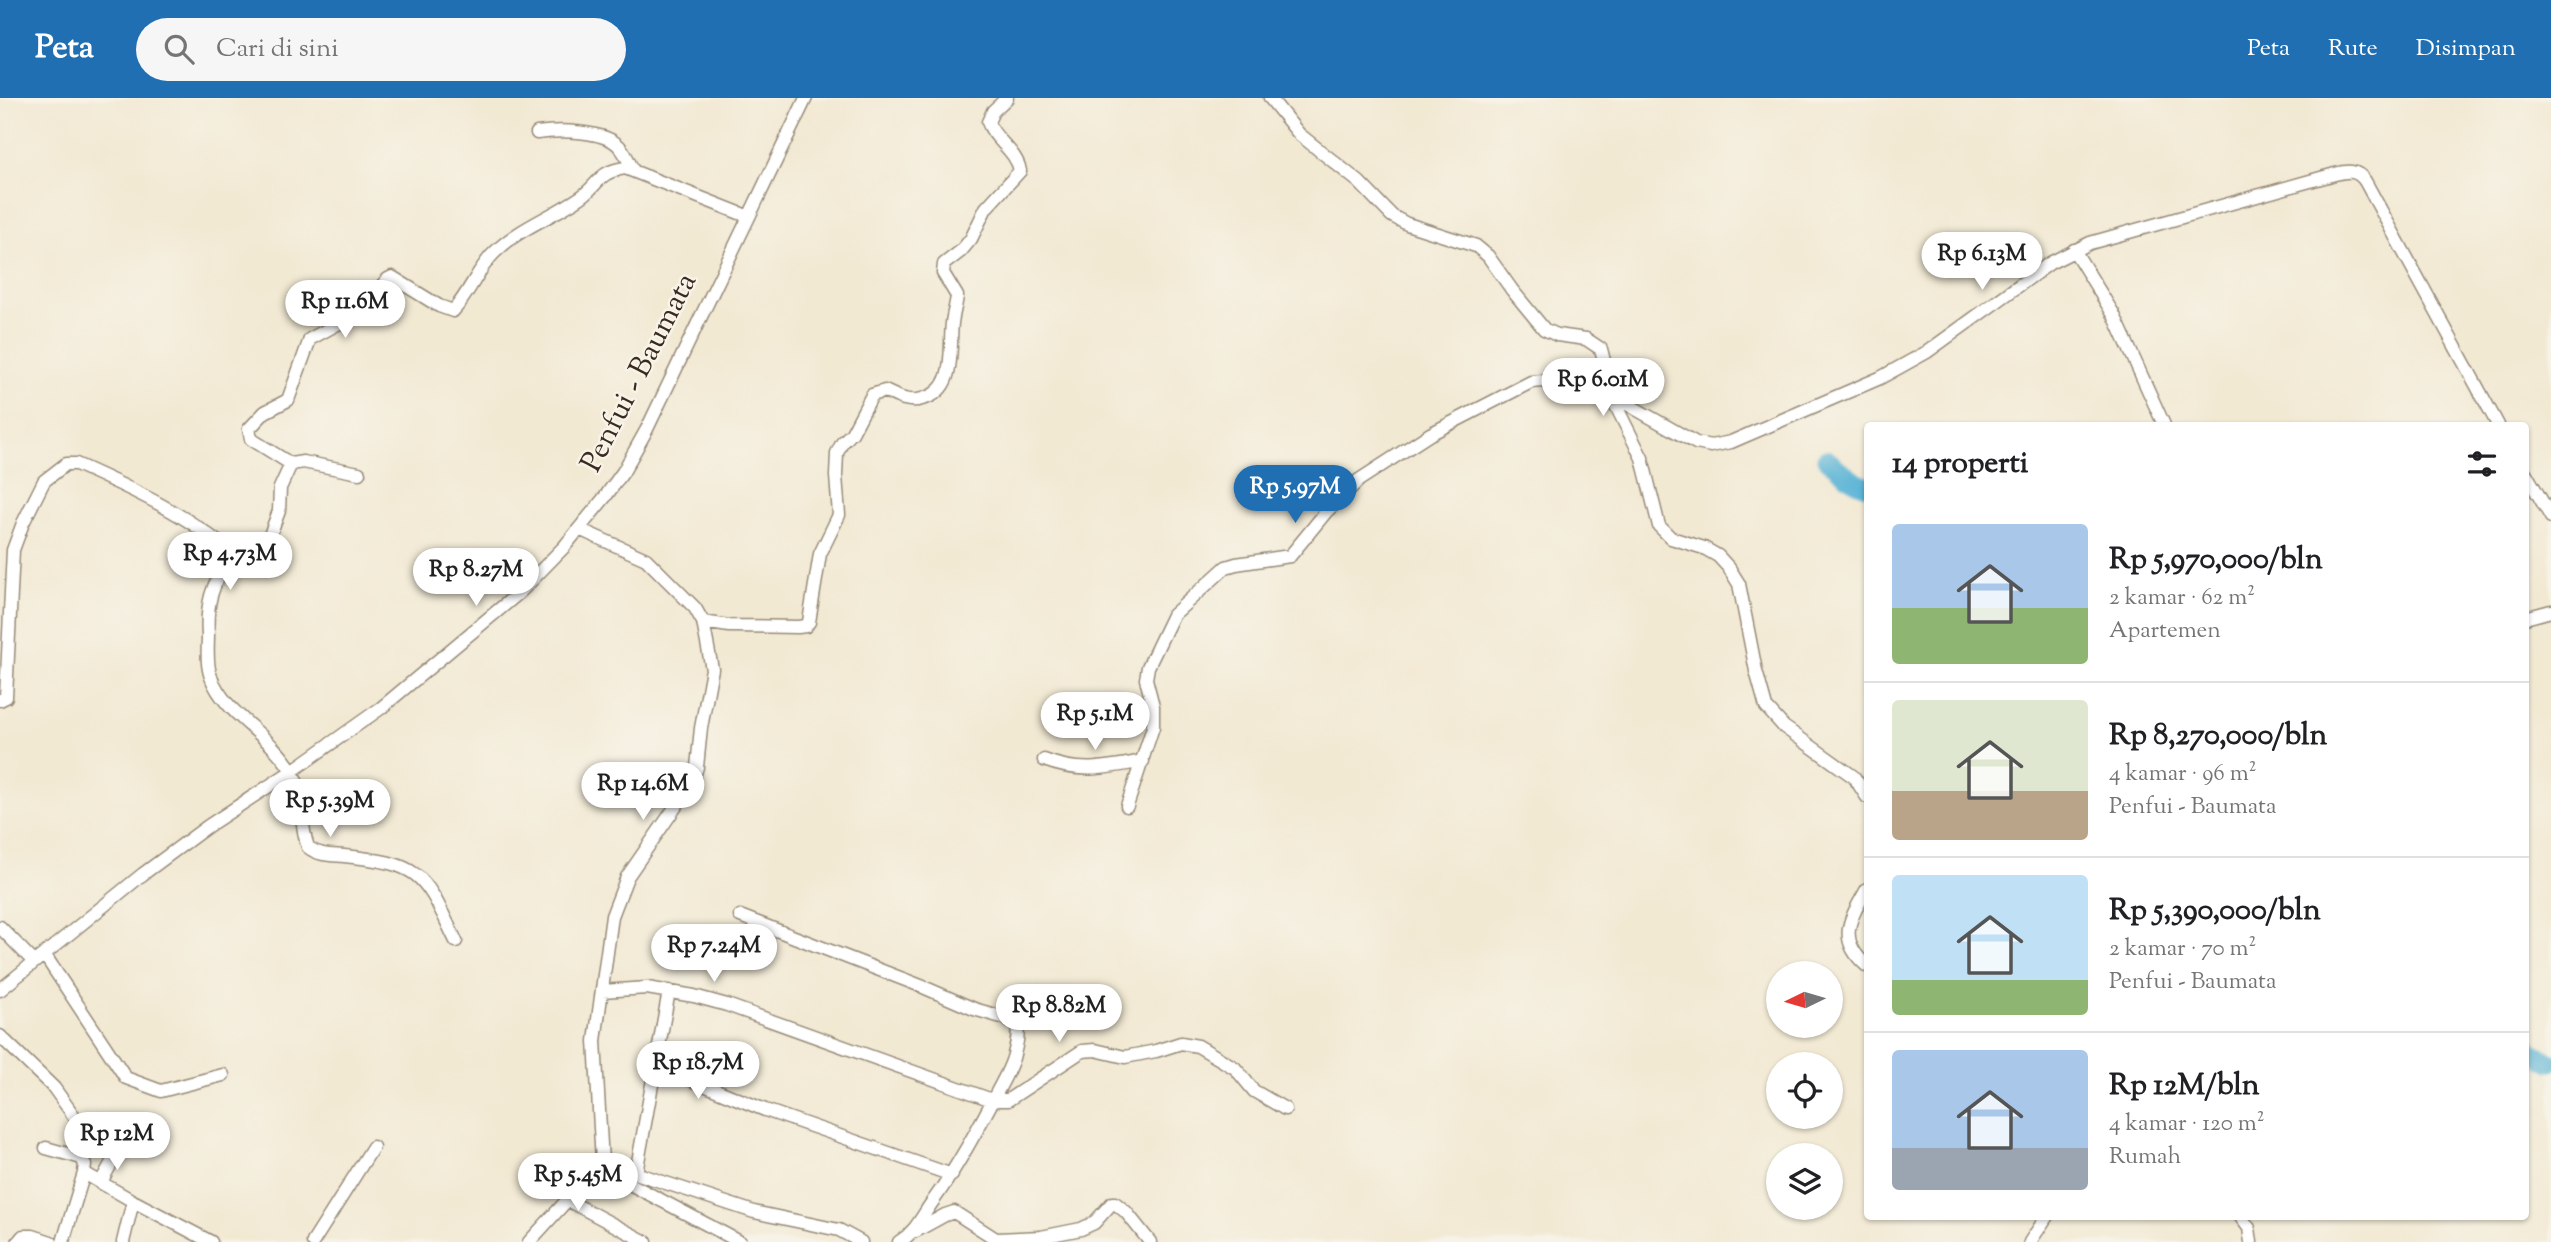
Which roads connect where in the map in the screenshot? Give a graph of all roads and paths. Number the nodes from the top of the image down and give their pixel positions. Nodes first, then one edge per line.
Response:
1 (806, 98) edge
2 (1007, 98) edge
3 (1270, 98) edge
4 (537, 133) dead end
5 (633, 171) junction
6 (747, 216) junction
7 (2074, 250) junction
8 (1613, 396) junction
9 (2163, 422) edge
10 (2496, 422) edge
11 (292, 464) junction
12 (359, 473) dead end
13 (2529, 479) edge
14 (2551, 517) edge
15 (579, 530) junction
16 (13, 550) junction
17 (0, 557) edge
18 (236, 557) junction
19 (2551, 611) edge
20 (2529, 617) edge
21 (703, 622) junction
22 (0, 700) edge
23 (1044, 760) dead end
24 (1143, 761) junction
25 (292, 771) junction
26 (1864, 792) edge
27 (1128, 806) dead end
28 (1864, 895) edge
29 (740, 916) dead end
30 (0, 927) edge
31 (456, 941) dead end
32 (39, 958) junction
33 (1864, 963) edge
34 (0, 990) edge
35 (603, 991) junction
36 (669, 991) junction
37 (0, 1036) edge
38 (655, 1069) junction
39 (223, 1075) dead end
40 (992, 1100) junction
41 (1285, 1109) dead end
42 (373, 1147) dead end
43 (47, 1148) dead end
44 (600, 1164) junction
45 (84, 1173) junction
46 (636, 1173) junction
47 (952, 1175) junction
48 (101, 1182) junction
49 (567, 1200) junction
50 (133, 1201) junction
51 (2044, 1220) edge
52 (2243, 1220) edge
53 (184, 1235) edge
54 (905, 1239) edge
55 (535, 1240) edge
56 (997, 1241) edge
57 (18, 1242) edge
58 (51, 1242) edge
59 (63, 1242) edge
60 (123, 1242) edge
61 (211, 1242) edge
62 (313, 1242) edge
63 (646, 1242) edge
64 (740, 1242) edge
65 (861, 1242) edge
66 (1150, 1242) edge
67 (2030, 1242) edge
68 (2252, 1242) edge

1 - 6 street, Penfui - Baumata
2 - 21 street
3 - 8 street
4 - 5 street
5 - 6 street
5 - 11 street
6 - 15 street, Penfui - Baumata
7 - 8 street
7 - 9 street
7 - 10 street
8 - 24 street
8 - 26 street
11 - 12 street
11 - 18 street
13 - 14 street
15 - 21 street
15 - 25 street, Penfui - Baumata
16 - 17 street
16 - 18 street
16 - 22 street
18 - 25 street
19 - 20 street
21 - 35 street
23 - 24 street
24 - 27 street
25 - 31 street
25 - 32 street, Penfui - Baumata
28 - 33 street
29 - 40 street
30 - 32 street
32 - 34 street, Penfui - Baumata
32 - 39 street
35 - 36 street
35 - 44 street
36 - 38 street
36 - 40 street
37 - 48 street
38 - 46 street
38 - 47 street
40 - 41 street
40 - 47 street
42 - 62 street
43 - 45 street
44 - 46 street
44 - 49 street
44 - 64 street
45 - 48 street
45 - 59 street
46 - 65 street
47 - 54 street
48 - 50 street
49 - 55 street
49 - 63 street
50 - 53 street
50 - 60 street
51 - 67 street
52 - 68 street
53 - 61 street
54 - 56 street
56 - 66 street
57 - 58 street

